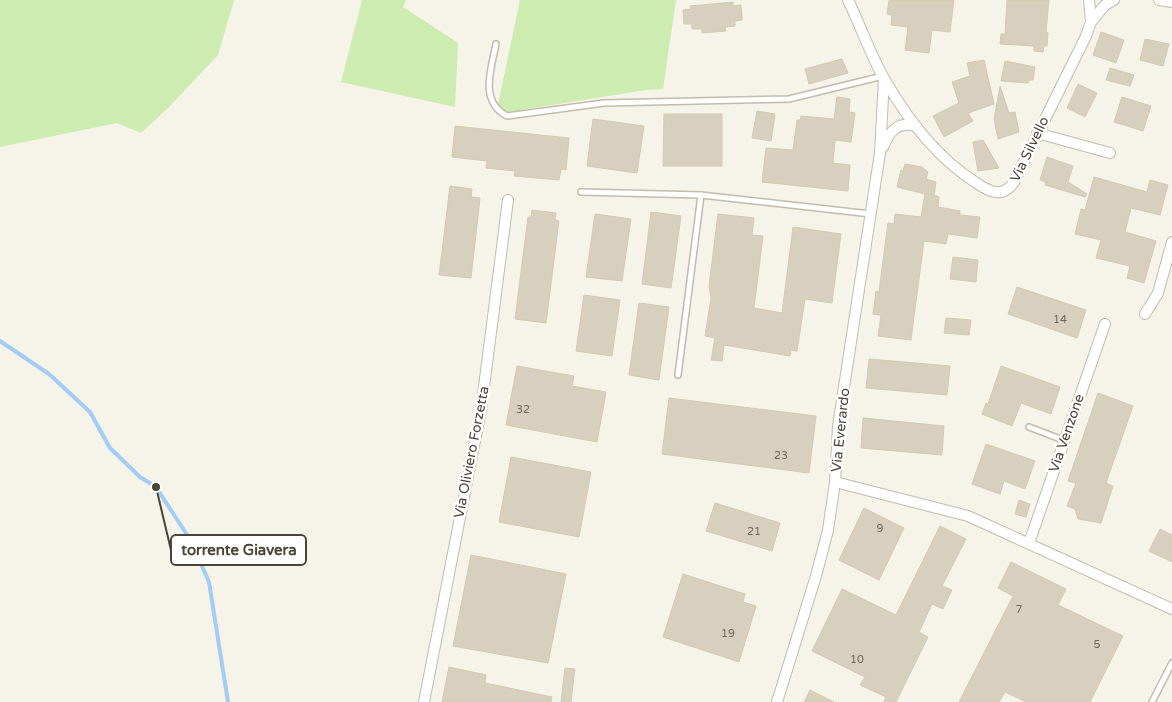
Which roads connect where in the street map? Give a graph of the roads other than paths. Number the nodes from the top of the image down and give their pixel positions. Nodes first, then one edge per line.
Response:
1 (848, 0) edge
2 (1114, 0) edge
3 (1159, 0) edge
4 (1089, 2) edge
5 (1172, 2) edge
6 (1091, 22) junction
7 (496, 44) dead end
8 (884, 77) junction
9 (916, 126) junction
10 (1037, 133) junction
11 (880, 153) junction
12 (1110, 153) dead end
13 (581, 192) dead end
14 (701, 195) junction
15 (508, 200) dead end
16 (872, 214) junction
17 (1172, 242) edge
18 (1145, 314) dead end
19 (1105, 324) dead end
20 (678, 375) dead end
21 (1029, 427) dead end
22 (1063, 440) junction
23 (835, 482) junction
24 (1028, 543) junction
25 (1172, 609) edge
26 (1172, 663) edge
27 (424, 702) edge
28 (777, 702) edge
29 (1152, 702) edge

1 - 8 street, Via Silvello
2 - 6 street
3 - 5 street
4 - 6 street, Via Silvello
6 - 10 street, Via Silvello
7 - 8 lane
8 - 9 street, Via Silvello
8 - 11 street, Via Everardo
9 - 10 street, Via Silvello
9 - 11 street, Via Everardo
10 - 12 street
11 - 16 street, Via Everardo
13 - 14 lane
14 - 16 lane
14 - 20 lane
15 - 27 street, Via Oliviero Forzetta
16 - 23 street, Via Everardo
17 - 18 street
19 - 22 street, Via Venzone
21 - 22 lane
22 - 24 street, Via Venzone
23 - 24 street
23 - 28 street, Via Everardo
24 - 25 street
26 - 29 lane

